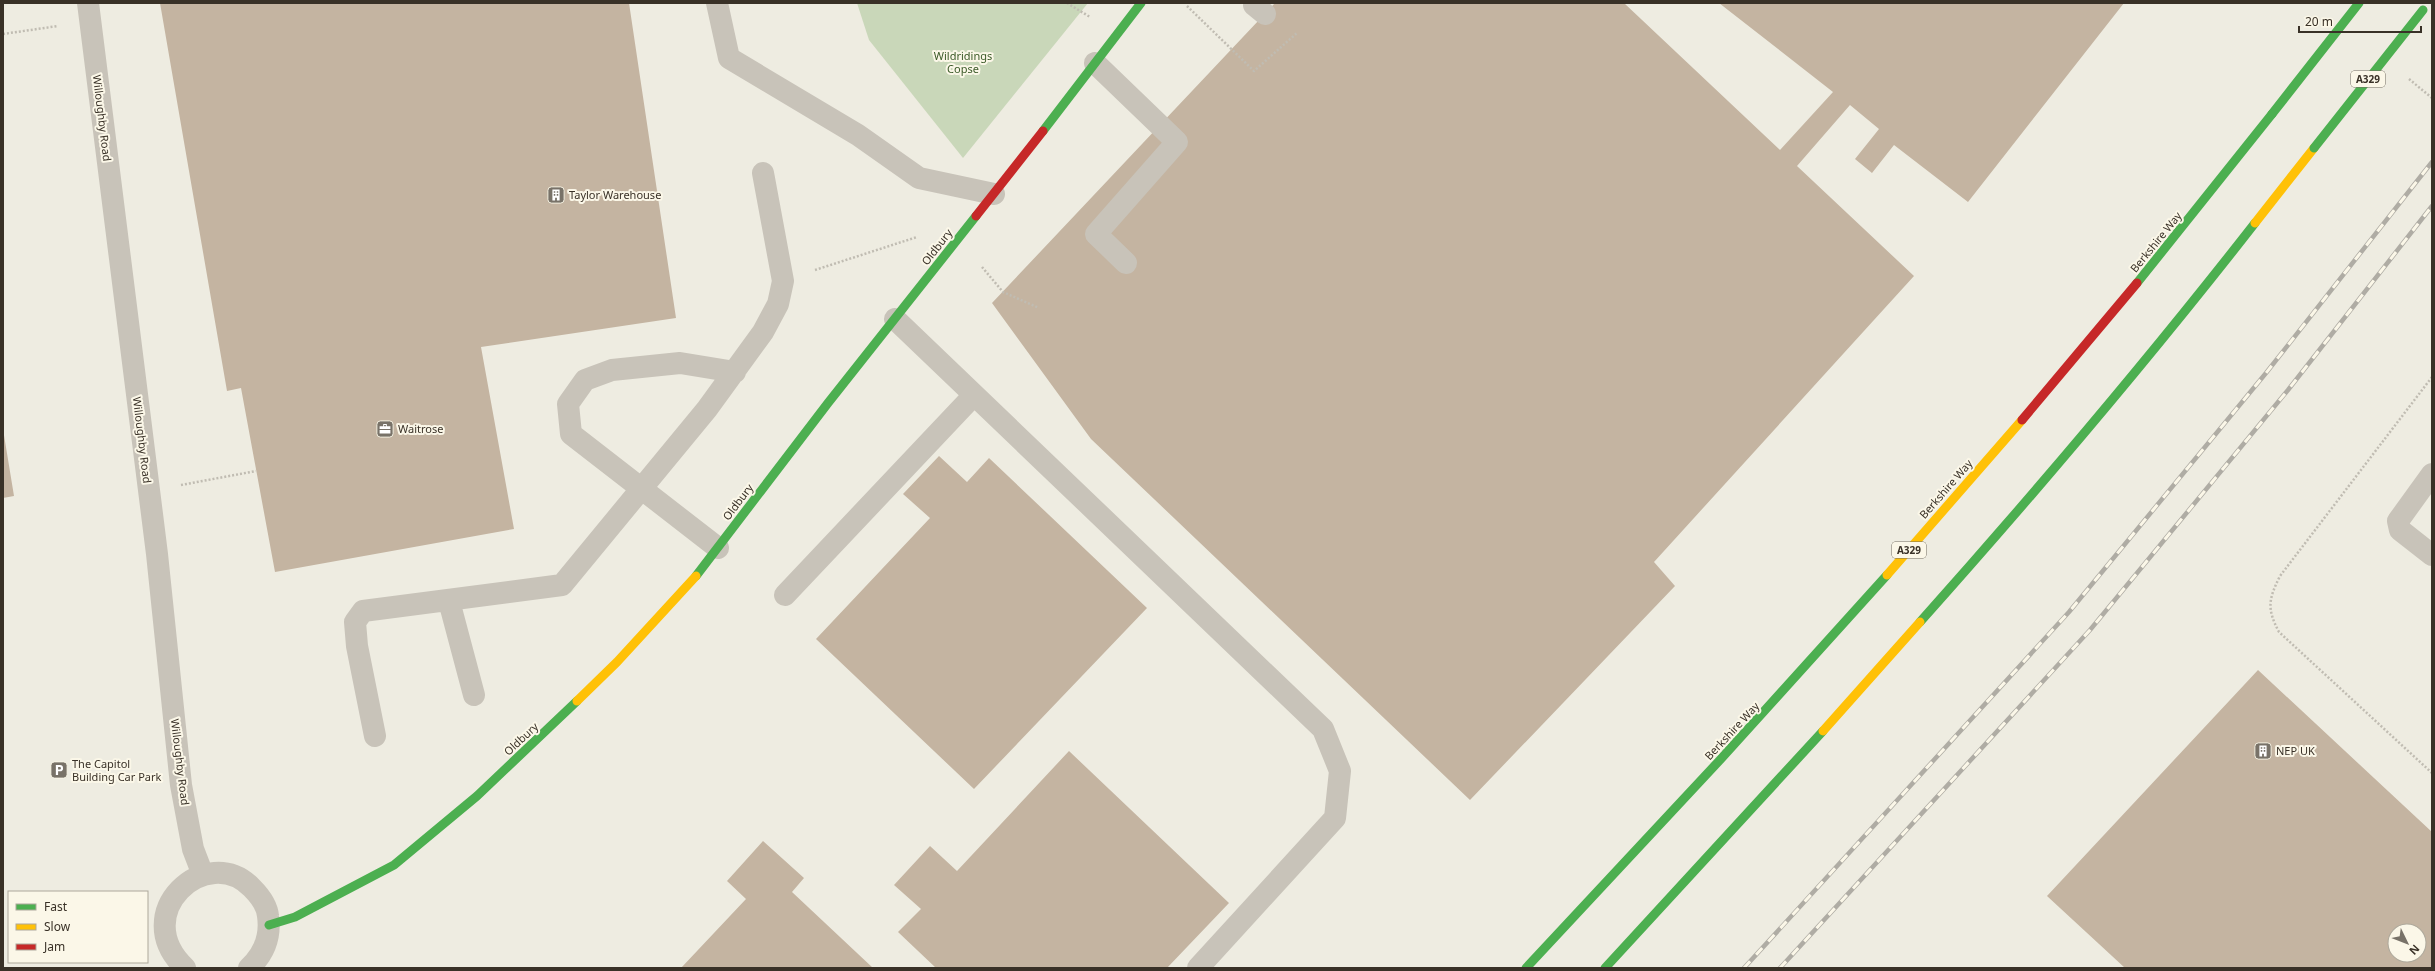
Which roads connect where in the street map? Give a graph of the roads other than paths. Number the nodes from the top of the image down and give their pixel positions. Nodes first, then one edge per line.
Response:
1 (717, 3) edge
2 (1141, 3) edge
3 (2358, 3) edge
4 (2426, 6) edge
5 (89, 12) edge
6 (1095, 63) junction
7 (763, 173) dead end
8 (994, 194) junction
9 (1126, 263) dead end
10 (895, 319) junction
11 (735, 372) junction
12 (974, 395) junction
13 (2432, 474) edge
14 (640, 489) junction
15 (718, 548) junction
16 (2432, 555) edge
17 (785, 595) dead end
18 (449, 601) junction
19 (474, 695) dead end
20 (375, 736) dead end
21 (203, 875) junction
22 (270, 925) junction
23 (185, 968) edge
24 (249, 968) edge
25 (1198, 968) edge
26 (1526, 968) edge
27 (1605, 968) edge

1 - 8 street
2 - 6 main road, Oldbury
3 - 26 main road, Berkshire Way / A329, bridge
4 - 27 main road, A329, bridge
5 - 21 street, Willoughby Road
6 - 8 main road, Oldbury
6 - 9 street
7 - 11 street
8 - 10 main road, Oldbury
10 - 12 street
10 - 15 main road, Oldbury
11 - 14 street
11 - 14 street
12 - 17 street
12 - 25 street
13 - 16 street
14 - 15 street
14 - 18 street
15 - 22 main road, Oldbury
18 - 19 street
18 - 20 street
21 - 22 street
21 - 23 street
22 - 24 street

